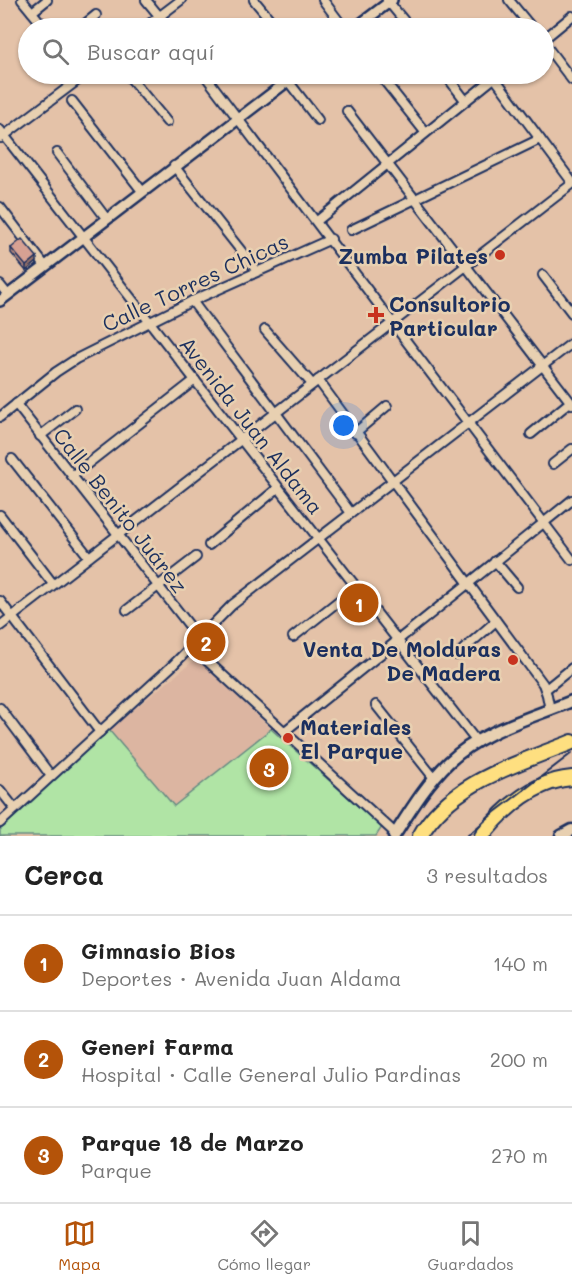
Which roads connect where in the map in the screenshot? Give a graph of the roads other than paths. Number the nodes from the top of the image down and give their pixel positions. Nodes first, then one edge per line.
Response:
1 (22, 0) edge
2 (47, 0) edge
3 (146, 0) edge
4 (181, 0) edge
5 (254, 0) edge
6 (323, 0) edge
7 (509, 0) edge
8 (390, 1) edge
9 (32, 12) junction
10 (96, 15) dead end
11 (572, 16) edge
12 (159, 17) joint
13 (37, 18) edge
14 (92, 18) edge
15 (269, 18) edge
16 (336, 18) edge
17 (368, 18) edge
18 (403, 18) edge
19 (524, 18) edge
20 (554, 32) edge
21 (554, 56) edge
22 (572, 80) edge
23 (70, 84) edge
24 (135, 84) edge
25 (212, 84) edge
26 (284, 84) edge
27 (290, 84) edge
28 (387, 84) edge
29 (453, 84) edge
30 (485, 84) edge
31 (502, 84) edge
32 (465, 100) junction
33 (72, 101) dead end
34 (347, 111) dead end
35 (239, 117) junction
36 (318, 120) dead end
37 (167, 122) dead end
38 (425, 132) junction
39 (1, 135) edge
40 (540, 139) junction
41 (57, 153) dead end
42 (387, 163) junction
43 (174, 166) junction
44 (572, 183) edge
45 (142, 191) junction
46 (416, 199) junction
47 (0, 207) edge
48 (106, 218) junction
49 (317, 221) junction
50 (351, 230) dead end
51 (83, 236) junction
52 (331, 239) junction
53 (45, 266) junction
54 (465, 266) junction
55 (257, 271) junction
56 (543, 275) dead end
57 (0, 285) edge
58 (4, 298) edge
59 (192, 301) junction
60 (572, 313) edge
61 (150, 321) junction
62 (393, 322) junction
63 (265, 330) dead end
64 (572, 343) edge
65 (542, 367) junction
66 (195, 380) junction
67 (315, 382) junction
68 (571, 403) edge
69 (16, 404) junction
70 (387, 406) dead end
71 (75, 408) dead end
72 (276, 412) junction
73 (0, 417) edge
74 (469, 423) junction
75 (355, 433) junction
76 (531, 434) dead end
77 (40, 436) junction
78 (241, 439) junction
79 (572, 449) edge
80 (12, 459) dead end
81 (553, 464) dead end
82 (72, 476) junction
83 (393, 482) junction
84 (278, 488) junction
85 (572, 500) edge
86 (351, 513) junction
87 (0, 515) edge
88 (544, 523) junction
89 (117, 535) junction
90 (316, 538) junction
91 (209, 545) dead end
92 (89, 556) junction
93 (196, 557) dead end
94 (572, 560) edge
95 (495, 561) junction
96 (467, 583) junction
97 (53, 584) junction
98 (158, 586) junction
99 (517, 587) dead end
100 (355, 588) junction
101 (0, 601) edge
102 (127, 610) dead end
103 (12, 617) junction
104 (496, 621) junction
105 (0, 626) edge
106 (293, 637) dead end
107 (199, 638) junction
108 (397, 641) junction
109 (191, 646) junction
110 (457, 655) dead end
111 (572, 668) edge
112 (546, 689) junction
113 (572, 701) edge
114 (376, 705) dead end
115 (0, 708) edge
116 (550, 710) junction
117 (285, 731) junction
118 (100, 732) junction
119 (477, 742) junction
120 (572, 742) edge
121 (51, 776) junction
122 (572, 777) edge
123 (434, 778) junction
124 (0, 790) edge
125 (15, 809) junction
126 (0, 823) edge
127 (572, 830) edge
128 (394, 835) edge
129 (420, 836) edge
130 (482, 836) edge
131 (561, 836) edge

1 - 9 street
2 - 9 street
3 - 12 street
4 - 12 street
5 - 15 street
6 - 16 street
7 - 19 street
8 - 17 street
8 - 18 street
9 - 13 street
10 - 14 street
11 - 20 street
21 - 22 street
23 - 39 street
24 - 37 street
25 - 35 street
26 - 35 street
27 - 36 street
28 - 38 street
29 - 32 street
30 - 32 street
31 - 40 street
32 - 38 street
33 - 45 street
34 - 42 street
35 - 43 street
35 - 49 street
38 - 42 street
39 - 51 street, Avenida Juan Aldama
40 - 44 street
40 - 46 street
41 - 48 street
42 - 46 street
42 - 49 street
43 - 45 street
43 - 55 street
44 - 54 street
45 - 48 street
46 - 50 street
46 - 54 street
47 - 53 street
48 - 51 street
49 - 52 street
51 - 53 street
51 - 61 street, Avenida Juan Aldama
52 - 55 street, Calle Torres Chicas
52 - 62 street
53 - 58 street
54 - 62 street
54 - 65 street
55 - 59 street, Calle Torres Chicas
56 - 60 street
57 - 58 street
59 - 61 street, Calle Torres Chicas
59 - 72 street
61 - 66 street, Avenida Juan Aldama
61 - 69 street, Calle Torres Chicas
62 - 67 street
62 - 74 street
63 - 67 street
64 - 65 street
65 - 68 street
65 - 74 street
66 - 78 street, Avenida Juan Aldama
66 - 82 street
67 - 72 street
67 - 75 street
68 - 76 street
69 - 73 street, Calle Torres Chicas
69 - 77 street, Calle Benito Juárez
70 - 75 street
71 - 77 street
72 - 78 street
72 - 86 street
74 - 83 street
74 - 88 street
75 - 83 street
77 - 82 street, Calle Benito Juárez
78 - 84 street, Avenida Juan Aldama
78 - 89 street
79 - 81 street
80 - 92 street
82 - 89 street, Calle Benito Juárez
83 - 86 street
83 - 96 street
84 - 90 street, Avenida Juan Aldama
84 - 91 street
85 - 88 street
86 - 90 street
87 - 97 street
88 - 94 street
88 - 95 street
89 - 92 street
89 - 98 street, Calle Benito Juárez
90 - 100 street, Avenida Juan Aldama
90 - 107 street
92 - 97 street
93 - 98 street
95 - 96 street
95 - 99 street
96 - 104 street
96 - 108 street
97 - 103 street
98 - 102 street
98 - 107 street, Calle Benito Juárez
100 - 106 street
100 - 108 street, Avenida Juan Aldama
101 - 103 street
103 - 105 street
103 - 118 street
104 - 110 street
104 - 112 street
107 - 109 street
108 - 117 street
108 - 119 street, Avenida Juan Aldama
109 - 117 street
109 - 118 street
111 - 112 street
112 - 116 street
113 - 116 main road
114 - 123 street
115 - 121 street
116 - 119 main road
117 - 128 street
118 - 121 street
119 - 123 main road
120 - 129 highway
121 - 125 street
122 - 130 highway
123 - 128 main road
124 - 125 street
125 - 126 street
127 - 131 main road

